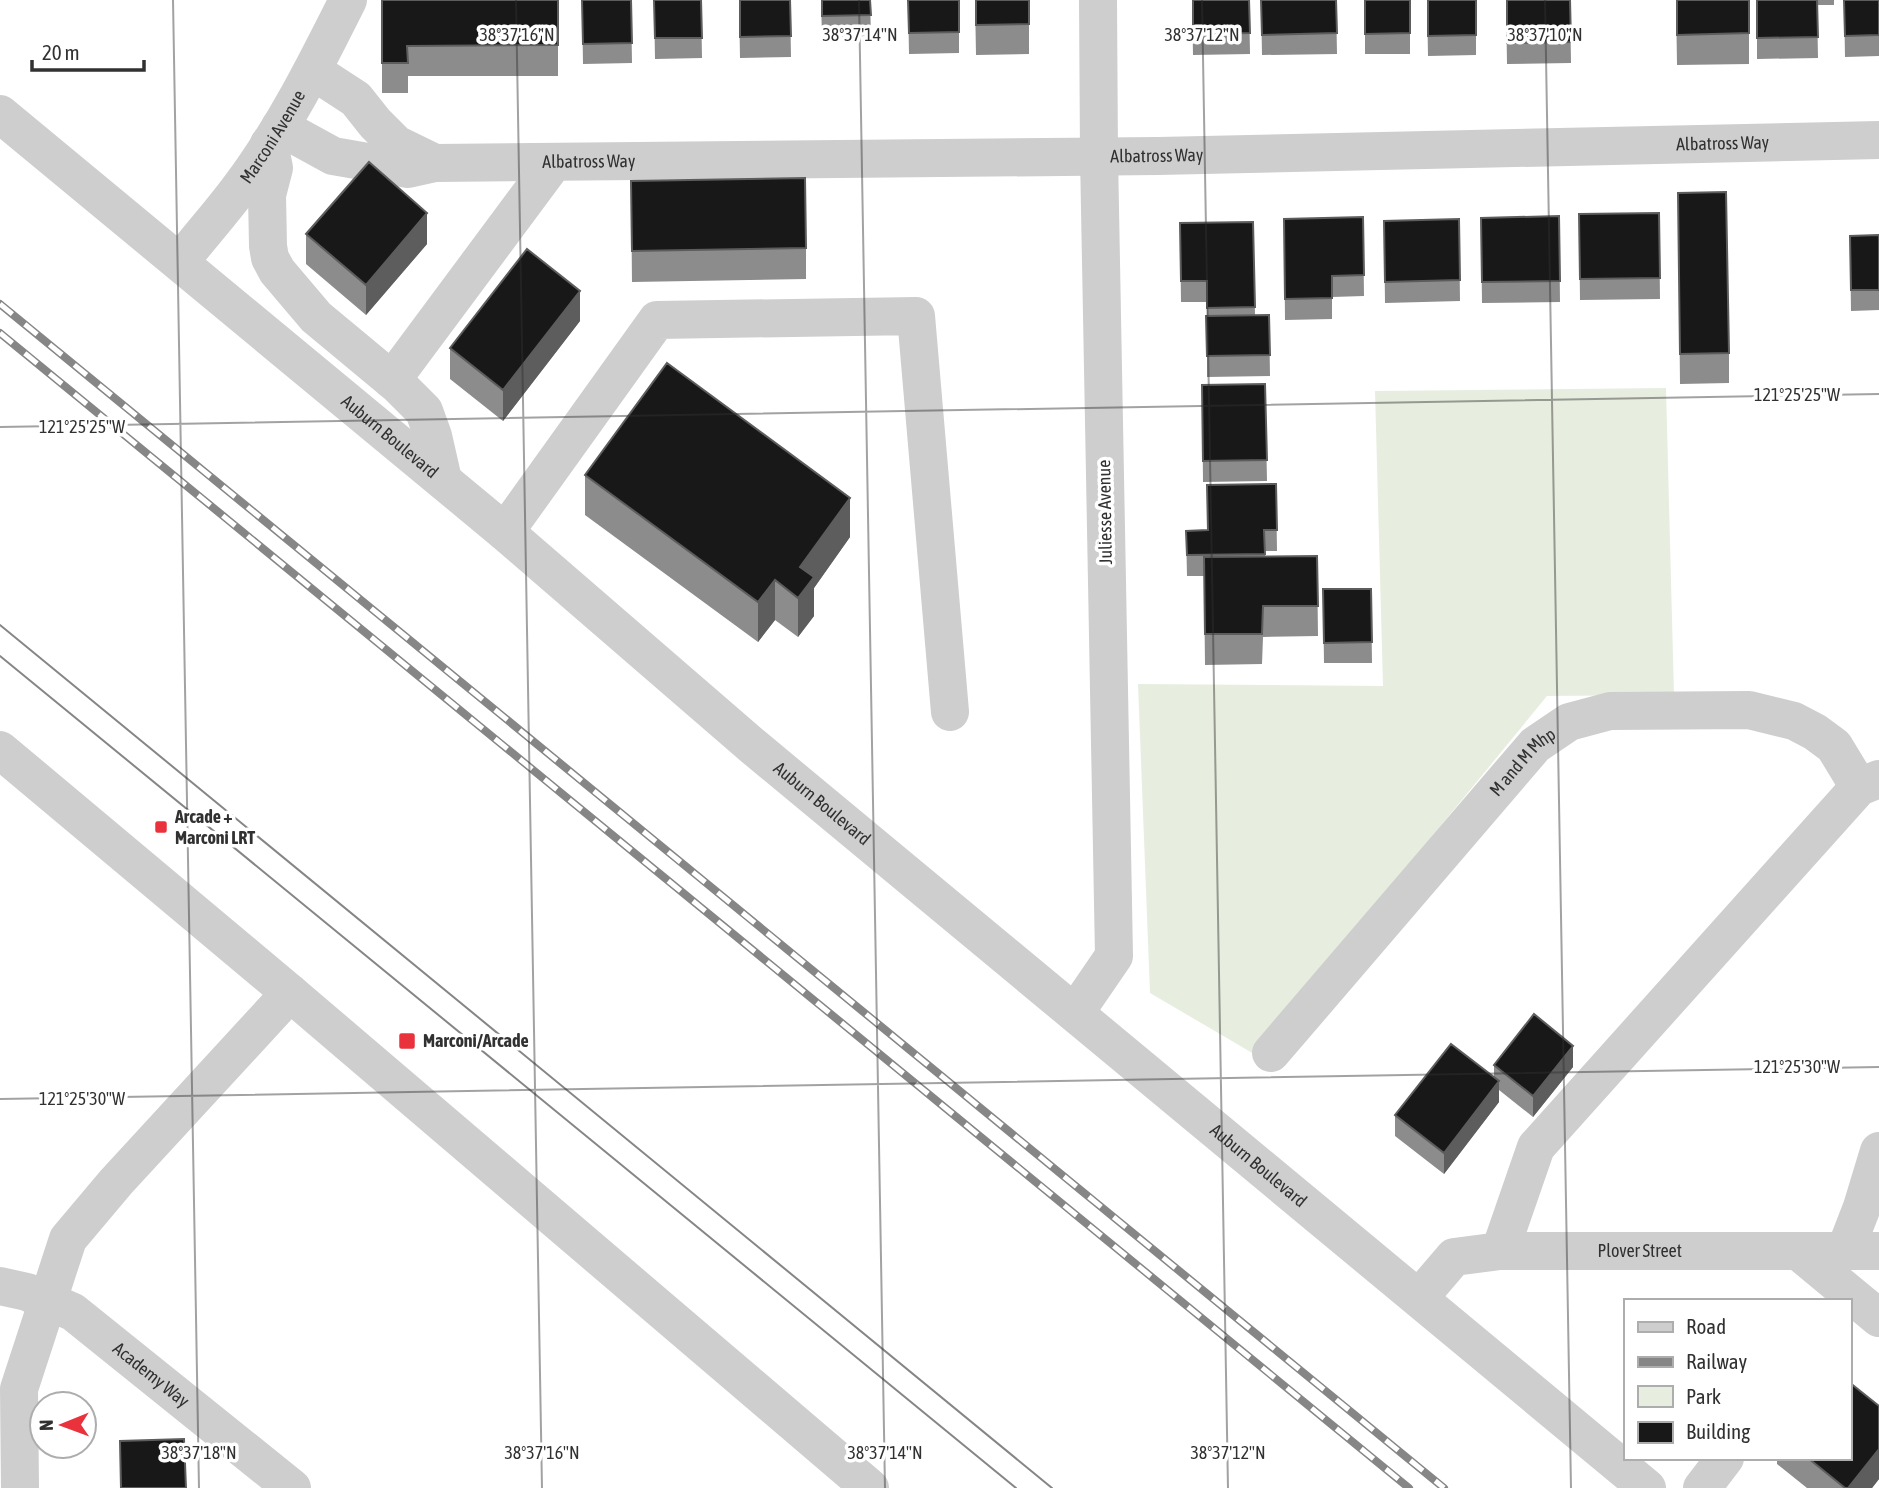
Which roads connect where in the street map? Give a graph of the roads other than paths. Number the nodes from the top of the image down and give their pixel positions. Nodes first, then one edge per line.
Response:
1 (348, 0) edge
2 (1098, 0) edge
3 (313, 71) junction
4 (0, 114) edge
5 (275, 136) junction
6 (1879, 140) edge
7 (1099, 155) junction
8 (554, 162) junction
9 (435, 163) junction
10 (180, 262) junction
11 (392, 380) junction
12 (443, 480) junction
13 (505, 532) junction
14 (950, 712) dead end
15 (0, 750) edge
16 (1869, 783) edge
17 (290, 993) junction
18 (1075, 1013) junction
19 (1271, 1053) dead end
20 (1879, 1151) edge
21 (1500, 1251) junction
22 (1798, 1251) junction
23 (1862, 1251) edge
24 (0, 1286) edge
25 (1419, 1298) junction
26 (48, 1299) junction
27 (1858, 1304) edge
28 (1723, 1460) edge
29 (20, 1488) edge
30 (292, 1488) edge
31 (870, 1488) edge
32 (1647, 1488) edge
33 (1702, 1488) edge

1 - 3 street, Marconi Avenue
2 - 7 street, Juliesse Avenue
3 - 5 street, Marconi Avenue
3 - 9 street, Albatross Way
4 - 10 street, Auburn Boulevard
5 - 9 street, Albatross Way
5 - 10 street, Marconi Avenue
5 - 11 street
6 - 7 street, Albatross Way
7 - 8 street, Albatross Way
7 - 18 street, Juliesse Avenue
8 - 9 street, Albatross Way
8 - 11 street
10 - 12 street, Auburn Boulevard
11 - 12 street
12 - 13 street, Auburn Boulevard
13 - 14 street
13 - 18 street, Auburn Boulevard
15 - 17 street
16 - 19 street, M and M Mhp
16 - 21 street, M and M Mhp
17 - 26 street
17 - 31 street
18 - 25 street, Auburn Boulevard
20 - 23 street
21 - 22 street, Plover Street
21 - 25 street, Plover Street
22 - 23 street, Plover Street
22 - 27 street
24 - 26 street, Academy Way
25 - 32 street, Auburn Boulevard
26 - 29 street
26 - 30 street, Academy Way
28 - 33 street

